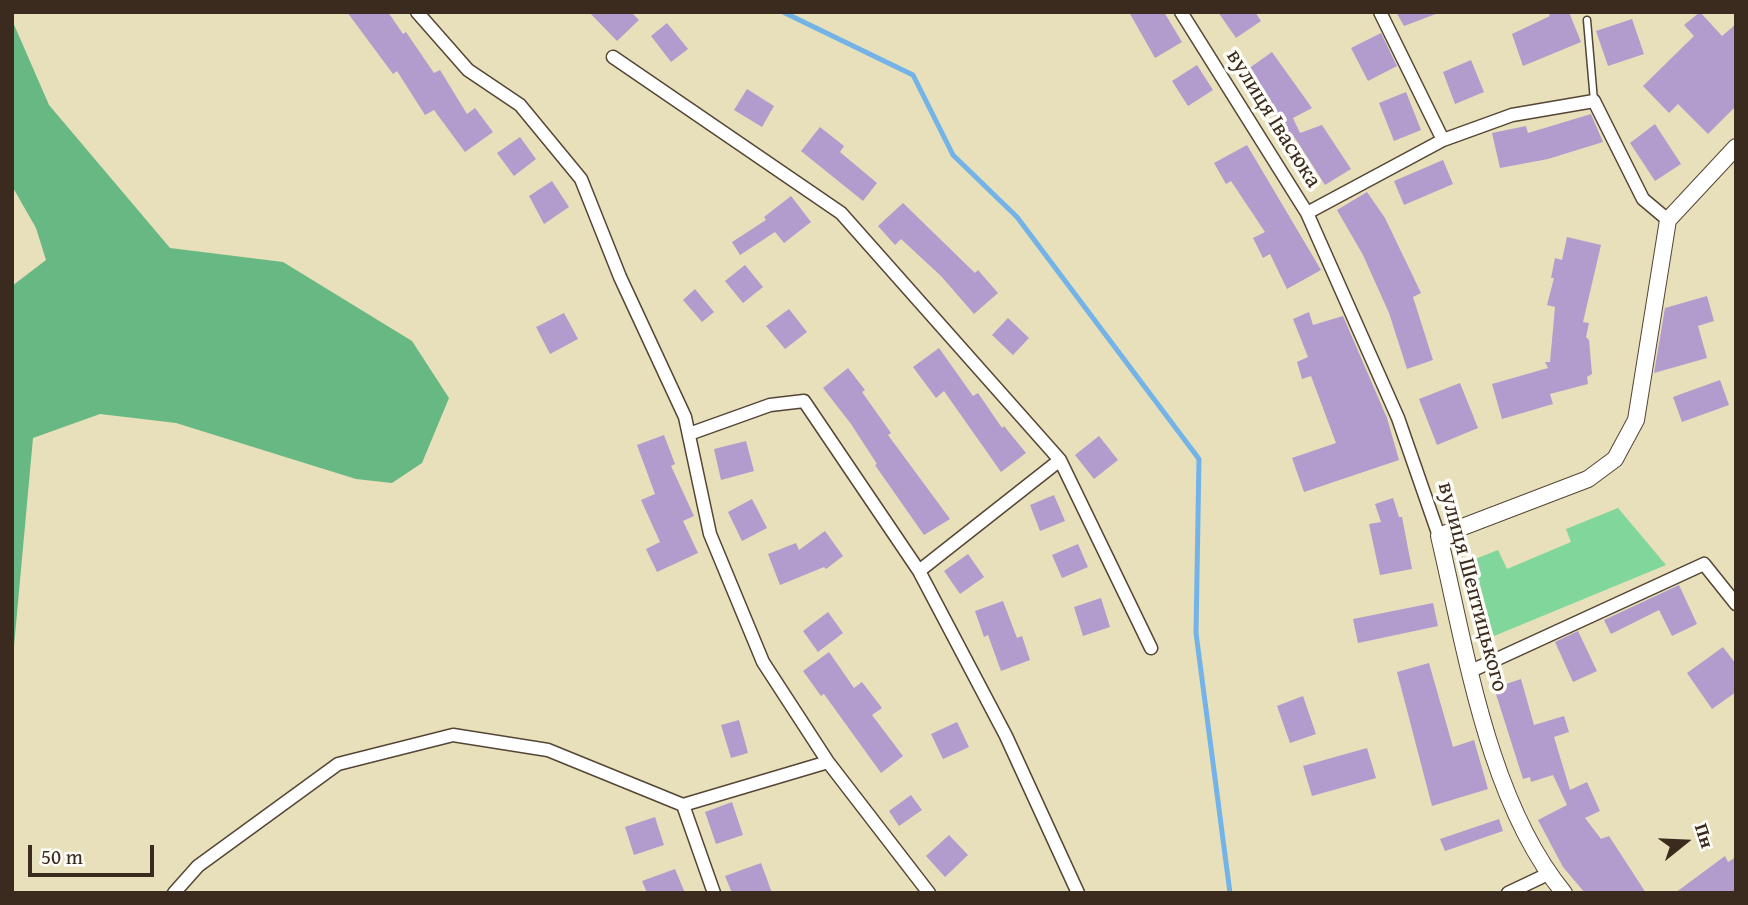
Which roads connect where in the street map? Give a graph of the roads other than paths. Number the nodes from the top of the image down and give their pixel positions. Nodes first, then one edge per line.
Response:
1 (417, 12) edge
2 (1181, 12) edge
3 (1380, 12) edge
4 (1587, 20) dead end
5 (613, 57) dead end
6 (1594, 101) junction
7 (1443, 140) junction
8 (1736, 147) edge
9 (1307, 213) junction
10 (1668, 220) junction
11 (689, 434) junction
12 (1060, 460) junction
13 (1439, 536) junction
14 (919, 571) junction
15 (1736, 604) edge
16 (1151, 648) dead end
17 (1471, 671) junction
18 (828, 762) junction
19 (683, 805) junction
20 (1548, 874) junction
21 (174, 893) edge
22 (714, 893) edge
23 (929, 893) edge
24 (1078, 893) edge
25 (1508, 893) edge
26 (1563, 893) edge

1 - 11 street
2 - 9 street, вулиця Івасюка
3 - 7 street
4 - 6 lane
5 - 12 street
6 - 7 street
6 - 10 street
7 - 9 street
8 - 10 street
9 - 13 street, вулиця Шептицького
10 - 13 street
11 - 14 street
11 - 18 street
12 - 14 street
12 - 16 street
13 - 17 street, вулиця Шептицького
14 - 24 street
15 - 17 street
17 - 20 street, вулиця Шептицького
18 - 19 street
18 - 23 street
19 - 21 street
19 - 22 street
20 - 25 street
20 - 26 street, вулиця Шептицького

